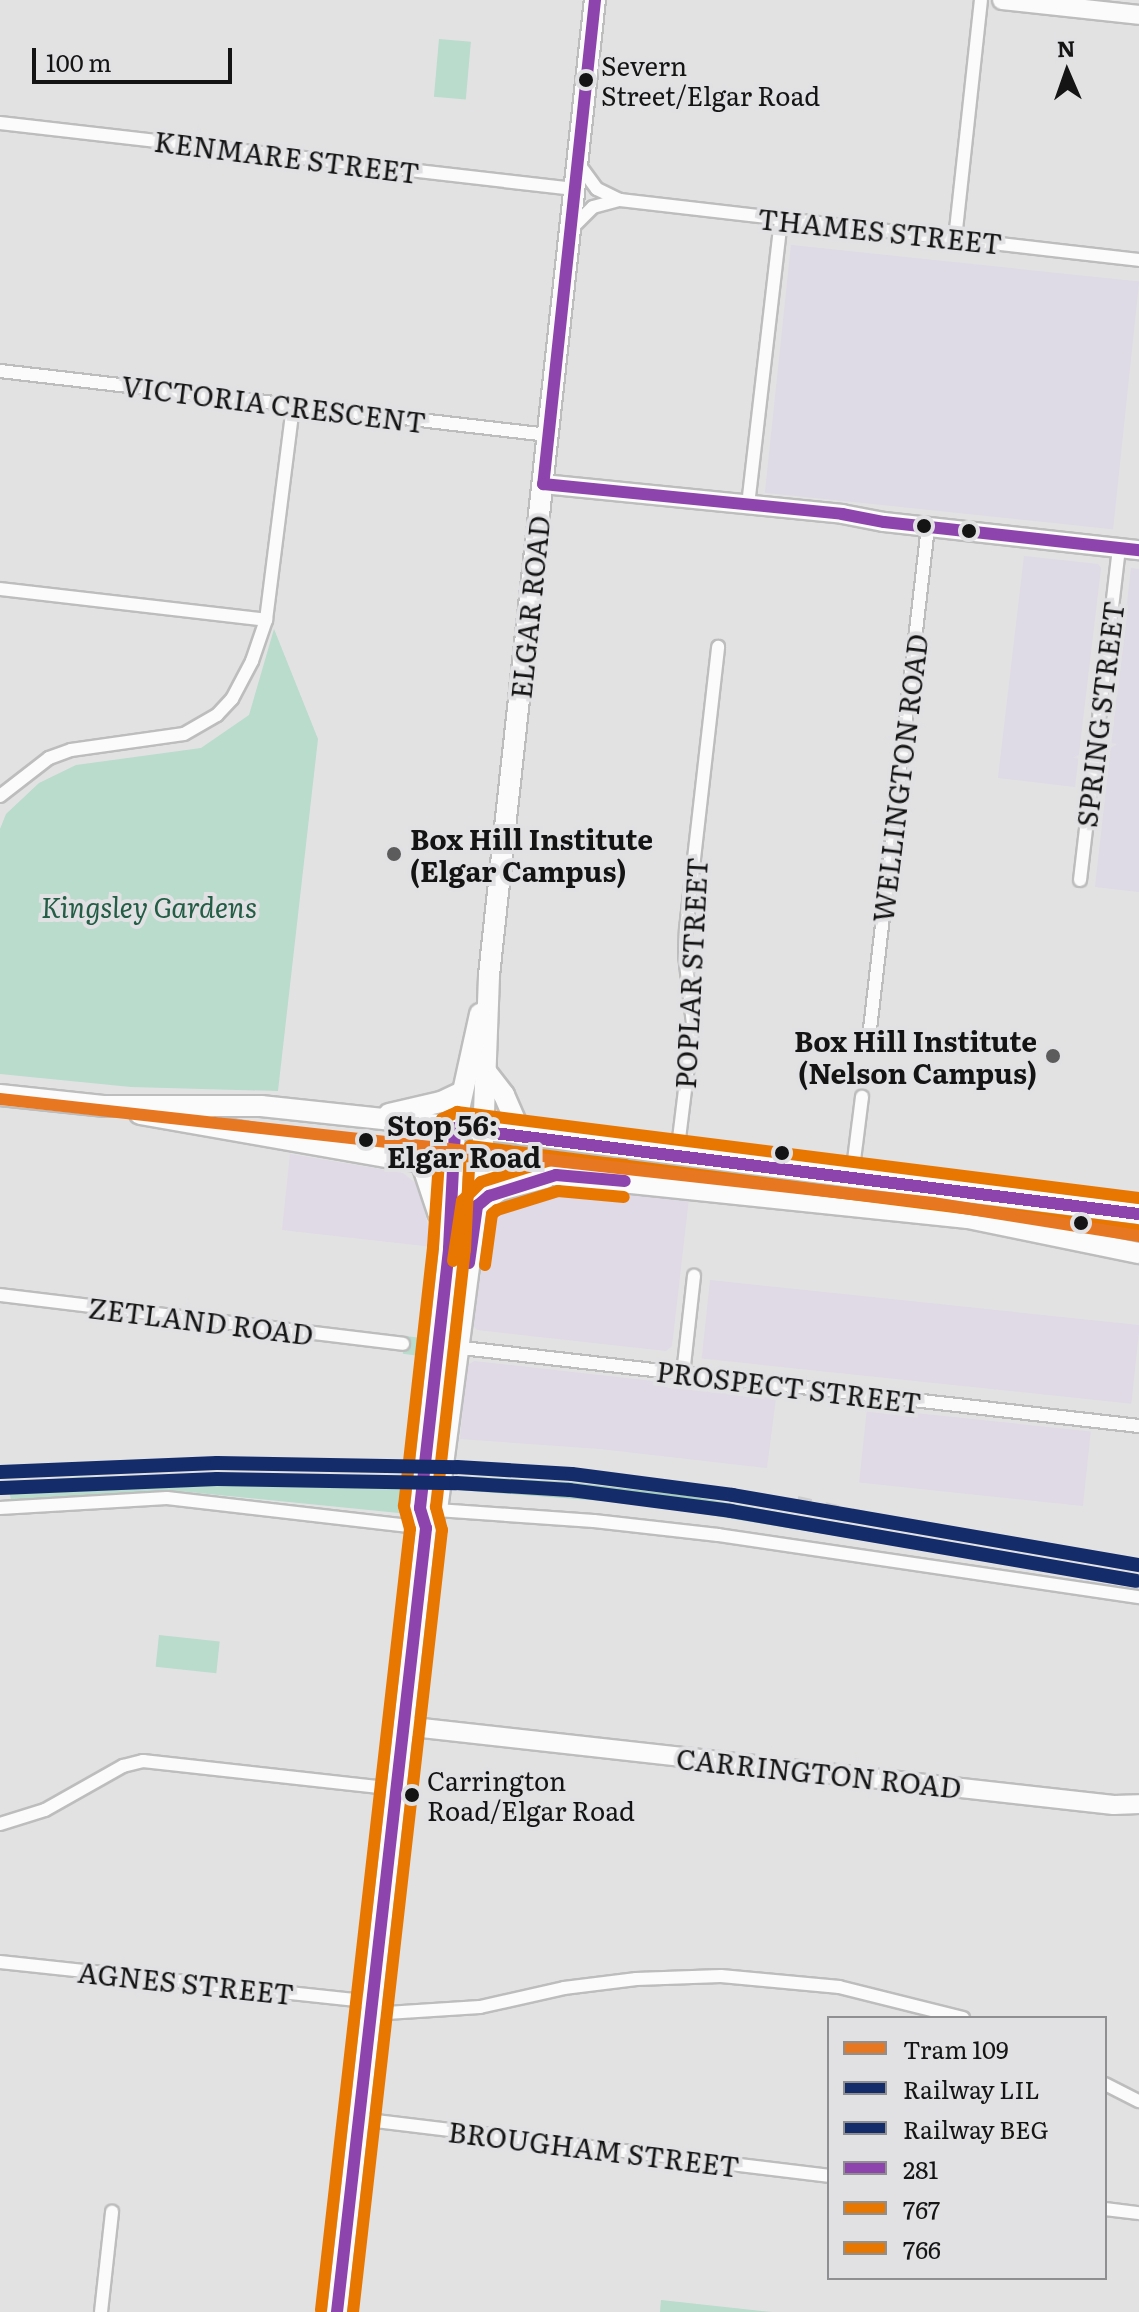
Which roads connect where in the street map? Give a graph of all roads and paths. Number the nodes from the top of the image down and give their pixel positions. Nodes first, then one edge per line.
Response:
1 (595, 0) edge
2 (981, 0) edge
3 (1002, 0) edge
4 (1139, 15) edge
5 (0, 123) edge
6 (577, 162) junction
7 (574, 189) junction
8 (620, 200) junction
9 (781, 220) junction
10 (570, 230) junction
11 (955, 239) junction
12 (1139, 260) edge
13 (0, 371) edge
14 (293, 405) junction
15 (548, 435) junction
16 (543, 484) junction
17 (748, 505) junction
18 (928, 527) junction
19 (1119, 547) junction
20 (1139, 550) edge
21 (0, 589) edge
22 (266, 620) junction
23 (718, 647) dead end
24 (0, 796) edge
25 (1080, 880) dead end
26 (489, 975) junction
27 (870, 1029) dead end
28 (487, 1073) junction
29 (460, 1093) junction
30 (0, 1095) edge
31 (862, 1097) dead end
32 (105, 1106) junction
33 (370, 1118) junction
34 (455, 1128) junction
35 (483, 1131) junction
36 (521, 1134) junction
37 (677, 1155) junction
38 (421, 1161) junction
39 (455, 1165) junction
40 (482, 1167) junction
41 (556, 1175) junction
42 (852, 1176) junction
43 (477, 1206) junction
44 (1139, 1214) edge
45 (451, 1234) junction
46 (1139, 1253) edge
47 (694, 1276) dead end
48 (0, 1295) edge
49 (403, 1344) dead end
50 (448, 1348) junction
51 (683, 1374) junction
52 (1139, 1426) edge
53 (0, 1508) edge
54 (431, 1519) junction
55 (1139, 1597) edge
56 (404, 1726) junction
57 (397, 1789) junction
58 (1139, 1804) edge
59 (0, 1824) edge
60 (0, 1962) edge
61 (372, 2008) junction
62 (955, 2016) edge
63 (1107, 2085) edge
64 (1139, 2101) edge
65 (359, 2119) junction
66 (827, 2176) edge
67 (1107, 2209) edge
68 (112, 2212) dead end
69 (1139, 2213) edge
70 (101, 2312) edge
71 (337, 2312) edge

1 - 6 main road, ELGAR ROAD
2 - 11 street
3 - 4 street
5 - 7 street, KENMARE STREET
6 - 7 main road, ELGAR ROAD
6 - 8 street, THAMES STREET
7 - 10 main road, ELGAR ROAD
8 - 9 street, THAMES STREET
8 - 10 street
9 - 11 street, THAMES STREET
9 - 17 street
10 - 15 main road, ELGAR ROAD
11 - 12 street, THAMES STREET
13 - 14 street, VICTORIA CRESCENT
14 - 15 street, VICTORIA CRESCENT
14 - 22 street
15 - 16 main road, ELGAR ROAD
16 - 17 street
16 - 26 main road, ELGAR ROAD
17 - 18 street
18 - 19 street
18 - 27 street, WELLINGTON ROAD
19 - 20 street
19 - 25 street, SPRING STREET
21 - 22 street
22 - 24 street
23 - 37 street, POPLAR STREET
26 - 28 main road, ELGAR ROAD
26 - 29 main road, ELGAR ROAD
28 - 35 main road, ELGAR ROAD
28 - 36 main road
29 - 33 main road
29 - 34 main road, ELGAR ROAD
30 - 32 main road
31 - 42 street
32 - 33 main road
32 - 38 main road
33 - 34 main road
34 - 35 main road
34 - 39 main road, ELGAR ROAD
35 - 36 main road
35 - 40 main road, ELGAR ROAD
36 - 37 main road
37 - 42 main road
38 - 39 main road
38 - 45 main road
39 - 40 main road
39 - 45 main road, ELGAR ROAD
40 - 41 main road
40 - 43 main road, ELGAR ROAD
41 - 43 main road
41 - 46 main road
42 - 44 main road
43 - 50 main road, ELGAR ROAD
45 - 50 main road, ELGAR ROAD
47 - 51 street
48 - 49 street, ZETLAND ROAD
50 - 51 street, PROSPECT STREET
50 - 54 main road, ELGAR ROAD
51 - 52 street, PROSPECT STREET
53 - 54 street
54 - 55 street
54 - 56 main road, ELGAR ROAD
56 - 57 main road, ELGAR ROAD
56 - 58 street, CARRINGTON ROAD
57 - 59 street
57 - 61 main road, ELGAR ROAD
60 - 61 street, AGNES STREET
61 - 62 street, AGNES STREET
61 - 65 main road, ELGAR ROAD
63 - 64 street
65 - 66 street, BROUGHAM STREET
65 - 71 main road, ELGAR ROAD
67 - 69 street
68 - 70 street

